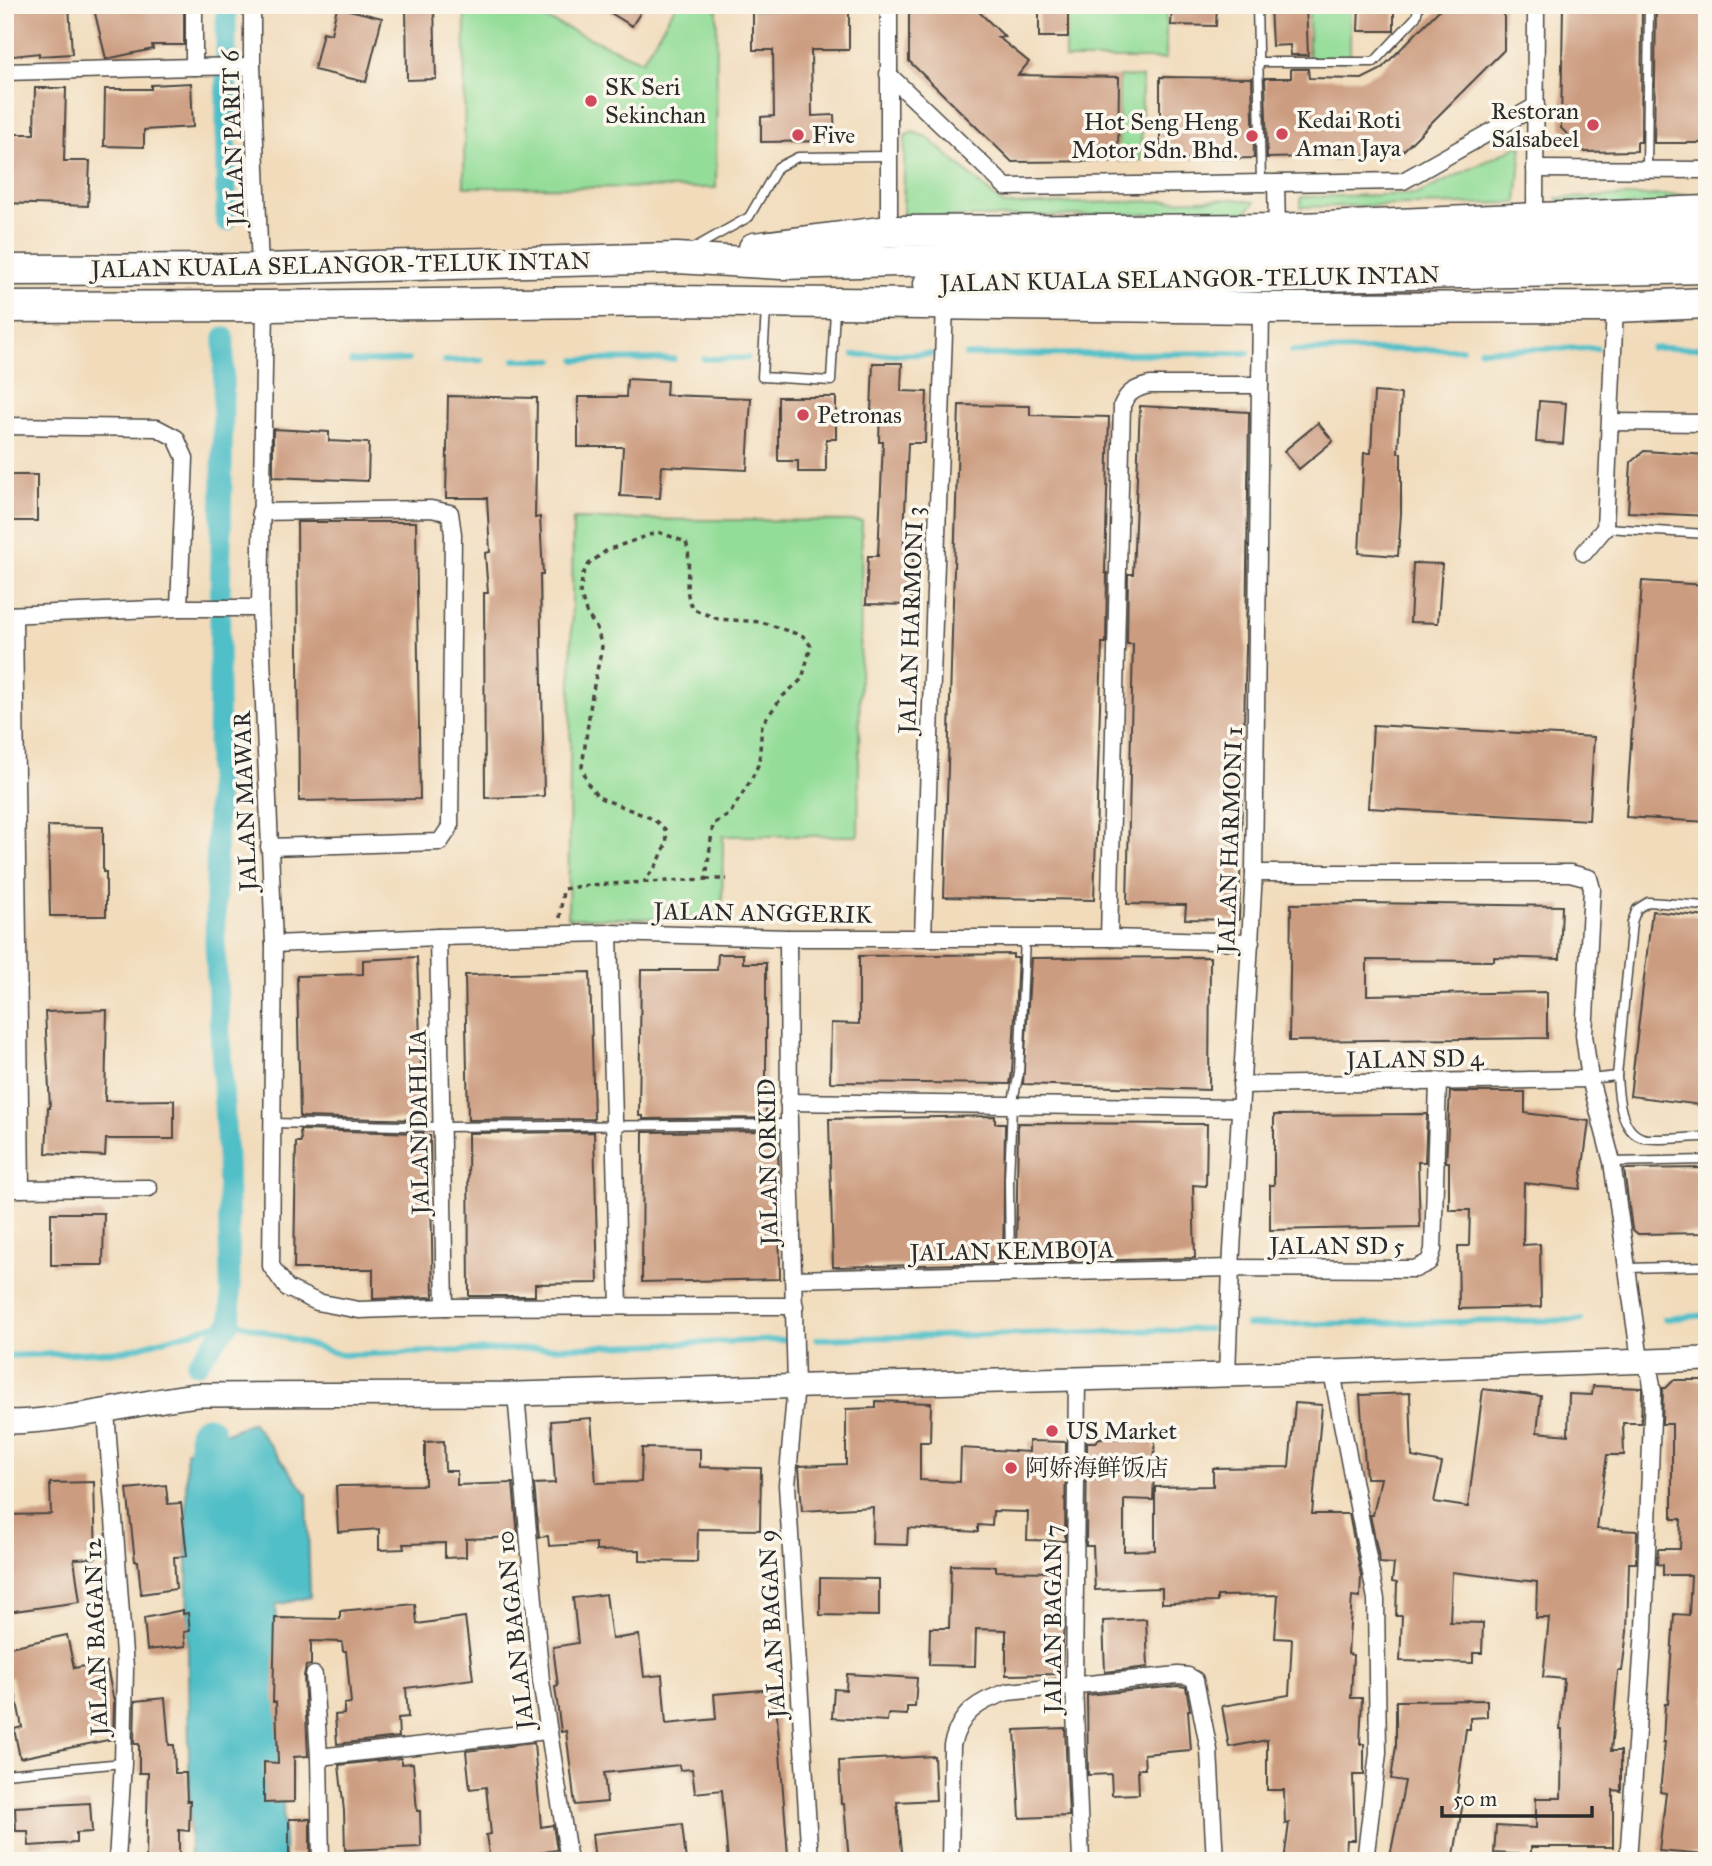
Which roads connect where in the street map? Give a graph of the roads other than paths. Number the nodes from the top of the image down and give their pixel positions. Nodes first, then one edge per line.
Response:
1 (194, 5) edge
2 (252, 5) edge
3 (889, 5) edge
4 (1257, 5) edge
5 (1419, 5) edge
6 (1536, 5) edge
7 (1649, 5) edge
8 (1258, 62) junction
9 (247, 66) junction
10 (202, 67) junction
11 (5, 72) edge
12 (888, 74) junction
13 (1536, 106) junction
14 (888, 156) junction
15 (1535, 169) junction
16 (1647, 169) junction
17 (1707, 170) edge
18 (1268, 183) junction
19 (1707, 211) edge
20 (1535, 216) junction
21 (1277, 229) junction
22 (888, 231) junction
23 (1707, 240) edge
24 (677, 258) junction
25 (1707, 268) edge
26 (260, 269) junction
27 (5, 270) edge
28 (952, 294) junction
29 (674, 301) junction
30 (1707, 303) edge
31 (766, 304) junction
32 (836, 304) junction
33 (265, 306) junction
34 (5, 307) edge
35 (1615, 307) junction
36 (1261, 308) junction
37 (1260, 385) junction
38 (1611, 422) junction
39 (1707, 424) edge
40 (5, 426) edge
41 (260, 512) junction
42 (1605, 528) junction
43 (1707, 534) edge
44 (1584, 553) dead end
45 (185, 608) junction
46 (260, 608) junction
47 (9, 615) edge
48 (269, 847) junction
49 (1254, 873) junction
50 (1707, 906) edge
51 (609, 933) junction
52 (438, 937) junction
53 (923, 937) junction
54 (788, 938) junction
55 (1025, 938) junction
56 (1109, 938) junction
57 (1251, 942) junction
58 (274, 944) junction
59 (12, 1009) edge
60 (1617, 1076) junction
61 (1590, 1079) junction
62 (1438, 1081) junction
63 (1241, 1085) junction
64 (789, 1102) junction
65 (1012, 1105) junction
66 (1240, 1108) junction
67 (273, 1123) junction
68 (789, 1124) junction
69 (614, 1125) junction
70 (442, 1127) junction
71 (1707, 1133) edge
72 (1707, 1160) edge
73 (1612, 1163) junction
74 (149, 1188) dead end
75 (13, 1189) edge
76 (1707, 1266) edge
77 (1628, 1268) junction
78 (1231, 1269) junction
79 (1010, 1274) junction
80 (793, 1279) junction
81 (619, 1306) junction
82 (795, 1306) junction
83 (445, 1307) junction
84 (1707, 1359) edge
85 (1640, 1360) junction
86 (1332, 1372) junction
87 (1227, 1374) junction
88 (1077, 1377) junction
89 (796, 1385) junction
90 (516, 1394) junction
91 (106, 1411) junction
92 (5, 1422) edge
93 (314, 1675) dead end
94 (1074, 1684) junction
95 (547, 1731) junction
96 (319, 1757) junction
97 (123, 1763) junction
98 (5, 1774) edge
99 (117, 1861) edge
100 (321, 1861) edge
101 (569, 1861) edge
102 (810, 1861) edge
103 (950, 1861) edge
104 (1081, 1861) edge
105 (1215, 1861) edge
106 (1365, 1861) edge
107 (1628, 1861) edge

1 - 10 street
2 - 9 street, JALAN PARIT 6
3 - 12 street
4 - 8 lane
5 - 8 lane
6 - 13 street
7 - 16 lane
8 - 18 lane
9 - 10 street
9 - 26 street, JALAN PARIT 6
10 - 11 street
12 - 14 street
12 - 18 street
13 - 15 street
13 - 18 street
14 - 22 street
14 - 24 lane
15 - 16 street
15 - 20 street
16 - 17 street
18 - 21 street
19 - 20 highway, JALAN KUALA SELANGOR-TELUK INTAN
20 - 21 highway, JALAN KUALA SELANGOR-TELUK INTAN
21 - 22 highway, JALAN KUALA SELANGOR-TELUK INTAN
22 - 24 highway, JALAN KUALA SELANGOR-TELUK INTAN
23 - 24 highway, JALAN KUALA SELANGOR-TELUK INTAN
24 - 26 highway, JALAN KUALA SELANGOR-TELUK INTAN
25 - 28 highway, JALAN KUALA SELANGOR-TELUK INTAN
26 - 27 highway, JALAN KUALA SELANGOR-TELUK INTAN
28 - 29 highway, JALAN KUALA SELANGOR-TELUK INTAN
28 - 32 highway, JALAN KUALA SELANGOR-TELUK INTAN
28 - 36 highway, JALAN KUALA SELANGOR-TELUK INTAN
28 - 53 street, JALAN HARMONI 3
29 - 31 highway, JALAN KUALA SELANGOR-TELUK INTAN
29 - 33 highway, JALAN KUALA SELANGOR-TELUK INTAN
30 - 35 highway, JALAN KUALA SELANGOR-TELUK INTAN
31 - 32 highway, JALAN KUALA SELANGOR-TELUK INTAN
31 - 32 lane
33 - 34 highway, JALAN KUALA SELANGOR-TELUK INTAN
33 - 41 street, JALAN MAWAR
35 - 36 highway, JALAN KUALA SELANGOR-TELUK INTAN
35 - 38 street
36 - 37 street, JALAN HARMONI 1
37 - 49 street, JALAN HARMONI 1
37 - 56 street
38 - 39 street
38 - 42 street
40 - 45 street
41 - 46 street, JALAN MAWAR
41 - 48 street
42 - 43 lane
42 - 44 street
45 - 46 street
45 - 47 street
46 - 48 street, JALAN MAWAR
47 - 59 street
48 - 58 street, JALAN MAWAR
49 - 57 street, JALAN HARMONI 1
49 - 61 street
50 - 60 lane
51 - 52 street, JALAN ANGGERIK
51 - 54 street, JALAN ANGGERIK
51 - 69 street
52 - 58 street, JALAN ANGGERIK
52 - 70 street, JALAN DAHLIA
53 - 54 street, JALAN ANGGERIK
53 - 55 street, JALAN ANGGERIK
54 - 64 street, JALAN ORKID
55 - 56 street, JALAN ANGGERIK
55 - 65 lane
56 - 57 street, JALAN ANGGERIK
57 - 63 street, JALAN HARMONI 1
58 - 67 street, JALAN MAWAR
59 - 75 street
60 - 61 lane
60 - 71 lane
61 - 62 street, JALAN SD 4
61 - 73 street
62 - 63 street, JALAN SD 4
62 - 78 street, JALAN SD 5
63 - 66 street, JALAN HARMONI 1
64 - 65 street
64 - 68 street, JALAN ORKID
65 - 66 street
65 - 79 lane
66 - 78 street, JALAN HARMONI 1
67 - 70 lane
67 - 83 street, JALAN MAWAR
68 - 69 lane
68 - 80 street, JALAN ORKID
69 - 70 lane
69 - 81 street
70 - 83 street, JALAN DAHLIA
72 - 73 lane
73 - 77 street
74 - 75 street
76 - 77 lane
77 - 85 street
78 - 79 street, JALAN KEMBOJA
78 - 87 street, JALAN HARMONI 1
79 - 80 street, JALAN KEMBOJA
80 - 82 street, JALAN ORKID
81 - 82 street
81 - 83 street
82 - 89 street, JALAN ORKID
84 - 85 street
85 - 86 street
85 - 107 street
86 - 87 street
86 - 106 street
87 - 88 street
88 - 89 street
88 - 94 street, JALAN BAGAN 7
89 - 90 street
89 - 102 street, JALAN BAGAN 9
90 - 91 street
90 - 95 street, JALAN BAGAN 10
91 - 92 street
91 - 97 street, JALAN BAGAN 12
93 - 96 street
94 - 103 street
94 - 104 street, JALAN BAGAN 7
94 - 105 street
95 - 96 street
95 - 101 street, JALAN BAGAN 10
96 - 100 street
97 - 98 lane
97 - 99 street, JALAN BAGAN 12

